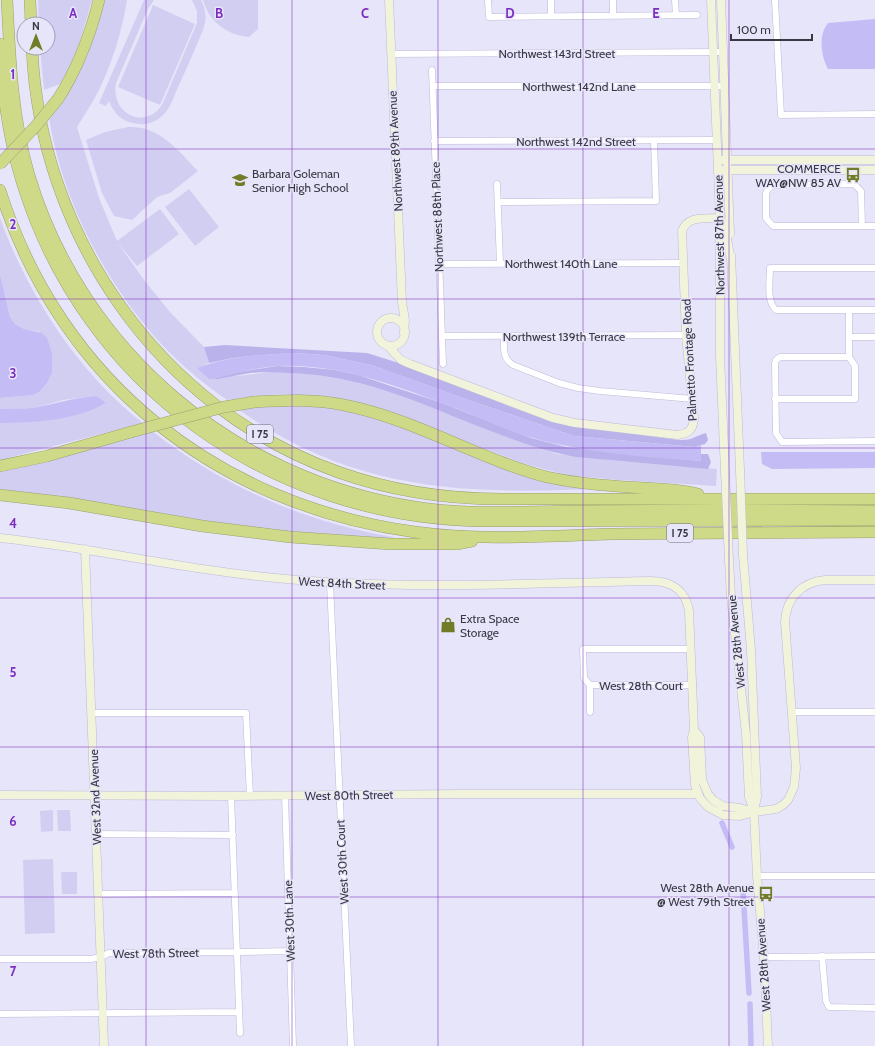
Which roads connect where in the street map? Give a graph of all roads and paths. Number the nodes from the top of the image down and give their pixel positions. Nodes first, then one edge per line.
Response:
1 (7, 0) edge
2 (30, 0) edge
3 (99, 0) edge
4 (389, 0) edge
5 (488, 0) edge
6 (551, 0) edge
7 (613, 0) edge
8 (675, 0) edge
9 (711, 0) edge
10 (721, 0) edge
11 (775, 0) edge
12 (676, 15) junction
13 (697, 15) dead end
14 (31, 16) edge
15 (551, 16) junction
16 (613, 16) junction
17 (0, 44) edge
18 (713, 52) junction
19 (723, 52) junction
20 (391, 54) junction
21 (33, 56) edge
22 (432, 70) dead end
23 (433, 86) junction
24 (715, 86) junction
25 (725, 86) junction
26 (875, 114) edge
27 (654, 140) junction
28 (717, 140) junction
29 (434, 141) junction
30 (718, 160) junction
31 (728, 160) junction
32 (875, 160) edge
33 (0, 164) edge
34 (718, 170) junction
35 (728, 170) junction
36 (875, 170) edge
37 (497, 184) dead end
38 (0, 190) edge
39 (498, 202) junction
40 (720, 218) junction
41 (862, 226) junction
42 (875, 226) edge
43 (731, 259) junction
44 (683, 263) junction
45 (438, 264) junction
46 (500, 264) junction
47 (875, 268) edge
48 (402, 302) junction
49 (849, 310) junction
50 (875, 310) edge
51 (387, 319) junction
52 (404, 335) junction
53 (686, 335) junction
54 (442, 336) junction
55 (504, 336) junction
56 (849, 337) junction
57 (875, 337) edge
58 (387, 346) junction
59 (849, 357) junction
60 (410, 364) junction
61 (443, 364) dead end
62 (693, 399) junction
63 (775, 399) junction
64 (875, 441) edge
65 (0, 466) edge
66 (740, 470) joint
67 (725, 471) joint
68 (0, 494) edge
69 (716, 498) junction
70 (875, 499) edge
71 (875, 511) edge
72 (875, 520) edge
73 (875, 532) edge
74 (0, 538) edge
75 (484, 538) junction
76 (85, 549) junction
77 (875, 580) edge
78 (330, 583) junction
79 (683, 594) joint
80 (691, 649) junction
81 (590, 685) junction
82 (692, 685) junction
83 (590, 712) dead end
84 (792, 712) junction
85 (875, 712) edge
86 (92, 713) junction
87 (694, 730) junction
88 (698, 794) junction
89 (0, 795) edge
90 (339, 795) junction
91 (95, 796) junction
92 (231, 796) junction
93 (250, 796) junction
94 (285, 796) junction
95 (754, 812) junction
96 (96, 834) junction
97 (233, 835) junction
98 (757, 876) junction
99 (875, 876) edge
100 (235, 893) junction
101 (99, 894) junction
102 (290, 951) junction
103 (237, 952) junction
104 (822, 956) junction
105 (875, 956) edge
106 (101, 957) junction
107 (764, 957) junction
108 (0, 959) edge
109 (875, 1008) edge
110 (239, 1012) junction
111 (103, 1013) junction
112 (0, 1014) edge
113 (240, 1033) dead end
114 (104, 1046) edge
115 (293, 1046) edge
116 (351, 1046) edge
117 (768, 1046) edge

1 - 71 highway
2 - 14 highway
3 - 33 highway, bridge
4 - 20 street, Northwest 89th Avenue
5 - 15 street
6 - 15 street
7 - 16 street
8 - 12 street
9 - 18 street, Northwest 87th Avenue
10 - 19 street, Northwest 87th Avenue
11 - 26 street
12 - 13 street
12 - 16 street
15 - 16 street
17 - 72 highway
18 - 19 street, Northwest 143rd Street
18 - 20 street, Northwest 143rd Street
18 - 24 street, Northwest 87th Avenue
19 - 25 street, Northwest 87th Avenue
20 - 48 street, Northwest 89th Avenue
21 - 69 highway, I 75
22 - 23 street, Northwest 88th Place
23 - 24 street, Northwest 142nd Lane
23 - 29 street, Northwest 88th Place
24 - 25 street, Northwest 142nd Lane
24 - 28 street, Northwest 87th Avenue
25 - 31 street, Northwest 87th Avenue
27 - 28 street, Northwest 142nd Street
27 - 29 street, Northwest 142nd Street
27 - 39 street
28 - 30 street, Northwest 87th Avenue
29 - 45 street, Northwest 88th Place
30 - 31 street
30 - 34 street, Northwest 87th Avenue
31 - 32 street
31 - 35 street, Northwest 87th Avenue
34 - 35 street
34 - 40 street, Northwest 87th Avenue
35 - 36 street
35 - 43 street, Northwest 87th Avenue
37 - 39 street
38 - 75 highway, I 75
39 - 46 street
40 - 43 street
40 - 44 street, Palmetto Frontage Road
40 - 67 street, Northwest 87th Avenue
41 - 41 street
41 - 42 street
43 - 66 street, Northwest 87th Avenue
44 - 46 street, Northwest 140th Lane
44 - 53 street, Palmetto Frontage Road
45 - 46 street, Northwest 140th Lane
45 - 54 street, Northwest 88th Place
47 - 49 street
48 - 51 street
48 - 52 street, Northwest 89th Avenue
49 - 50 street
49 - 56 street
51 - 52 street
51 - 58 street
52 - 58 street
52 - 60 street
53 - 55 street, Northwest 139th Terrace
53 - 62 street, Palmetto Frontage Road
54 - 55 street, Northwest 139th Terrace
54 - 61 street, Northwest 88th Place
55 - 62 street
56 - 57 street
56 - 59 street
58 - 60 street, Palmetto Frontage Road
59 - 63 street
59 - 63 street
60 - 62 street, Palmetto Frontage Road
63 - 64 street
65 - 69 highway, bridge
66 - 95 street, West 28th Avenue, bridge
67 - 95 street, West 28th Avenue, bridge
68 - 75 highway
69 - 70 highway, I 75
73 - 75 highway, I 75
74 - 76 street, West 84th Street
76 - 78 street, West 84th Street
76 - 86 street, West 32nd Avenue
77 - 84 street
78 - 79 street, West 84th Street
78 - 90 street, West 30th Court
79 - 80 street, West 28th Court
80 - 81 street, West 28th Court
80 - 82 street, West 28th Court
81 - 82 street, West 28th Court
81 - 83 street
82 - 87 street, West 28th Court
84 - 85 street
84 - 95 street
86 - 91 street, West 32nd Avenue
86 - 93 street
87 - 88 street, West 28th Court
87 - 95 street, West 28th Court
88 - 90 street, West 80th Street
88 - 95 street
89 - 91 street, West 80th Street
90 - 94 street, West 80th Street
90 - 116 street, West 30th Court
91 - 92 street, West 80th Street
91 - 96 street, West 32nd Avenue
92 - 93 street, West 80th Street
92 - 97 street
93 - 94 street, West 80th Street
94 - 102 street, West 30th Lane
95 - 98 street, West 28th Avenue
96 - 97 street
96 - 101 street, West 32nd Avenue
97 - 100 street
98 - 99 street
98 - 107 street, West 28th Avenue
100 - 101 street
100 - 103 street
101 - 106 street, West 32nd Avenue
102 - 103 street, West 78th Street
102 - 115 street, West 30th Lane
103 - 106 street, West 78th Street
103 - 110 street
104 - 105 street
104 - 107 street
104 - 109 street
106 - 108 street, West 78th Street
106 - 111 street, West 32nd Avenue
107 - 117 street, West 28th Avenue
110 - 111 street
110 - 113 street
111 - 112 street
111 - 114 street, West 32nd Avenue

